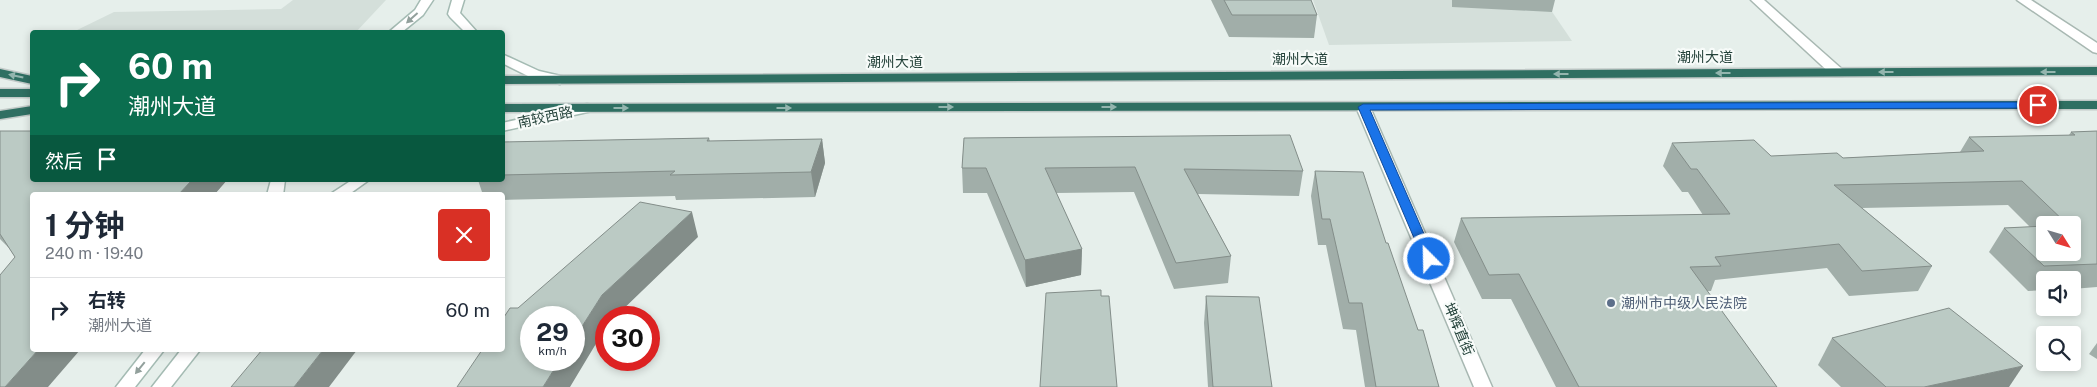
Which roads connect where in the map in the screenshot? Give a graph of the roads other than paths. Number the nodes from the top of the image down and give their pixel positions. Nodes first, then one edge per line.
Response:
1 (427, 0) edge
2 (458, 0) edge
3 (1757, 0) edge
4 (2023, 0) edge
5 (396, 30) edge
6 (469, 30) edge
7 (2097, 49) edge
8 (505, 59) edge
9 (2097, 71) edge
10 (0, 73) edge
11 (1838, 73) junction
12 (30, 80) edge
13 (505, 80) edge
14 (560, 80) junction
15 (30, 92) edge
16 (0, 93) edge
17 (2097, 105) edge
18 (0, 106) edge
19 (30, 106) edge
20 (1363, 107) junction
21 (505, 108) edge
22 (588, 108) junction
23 (30, 110) edge
24 (0, 115) edge
25 (505, 126) edge
26 (359, 182) edge
27 (342, 192) edge
28 (154, 352) edge
29 (189, 352) edge
30 (125, 387) edge
31 (161, 387) edge
32 (1483, 387) edge

1 -> 5 main road
2 - 6 main road
3 - 11 main road
4 - 7 main road
8 - 14 main road
9 -> 11 highway, 潮州大道
12 -> 10 highway
11 -> 14 highway, 潮州大道
13 - 14 highway, 潮州大道
15 - 16 highway
17 - 20 highway
18 - 19 highway
22 -> 20 highway
20 - 32 main road, 坤辉直街
21 - 22 highway
22 - 25 main road, 南较西路
23 - 24 highway
26 - 27 main road
28 -> 30 main road
29 - 31 main road

